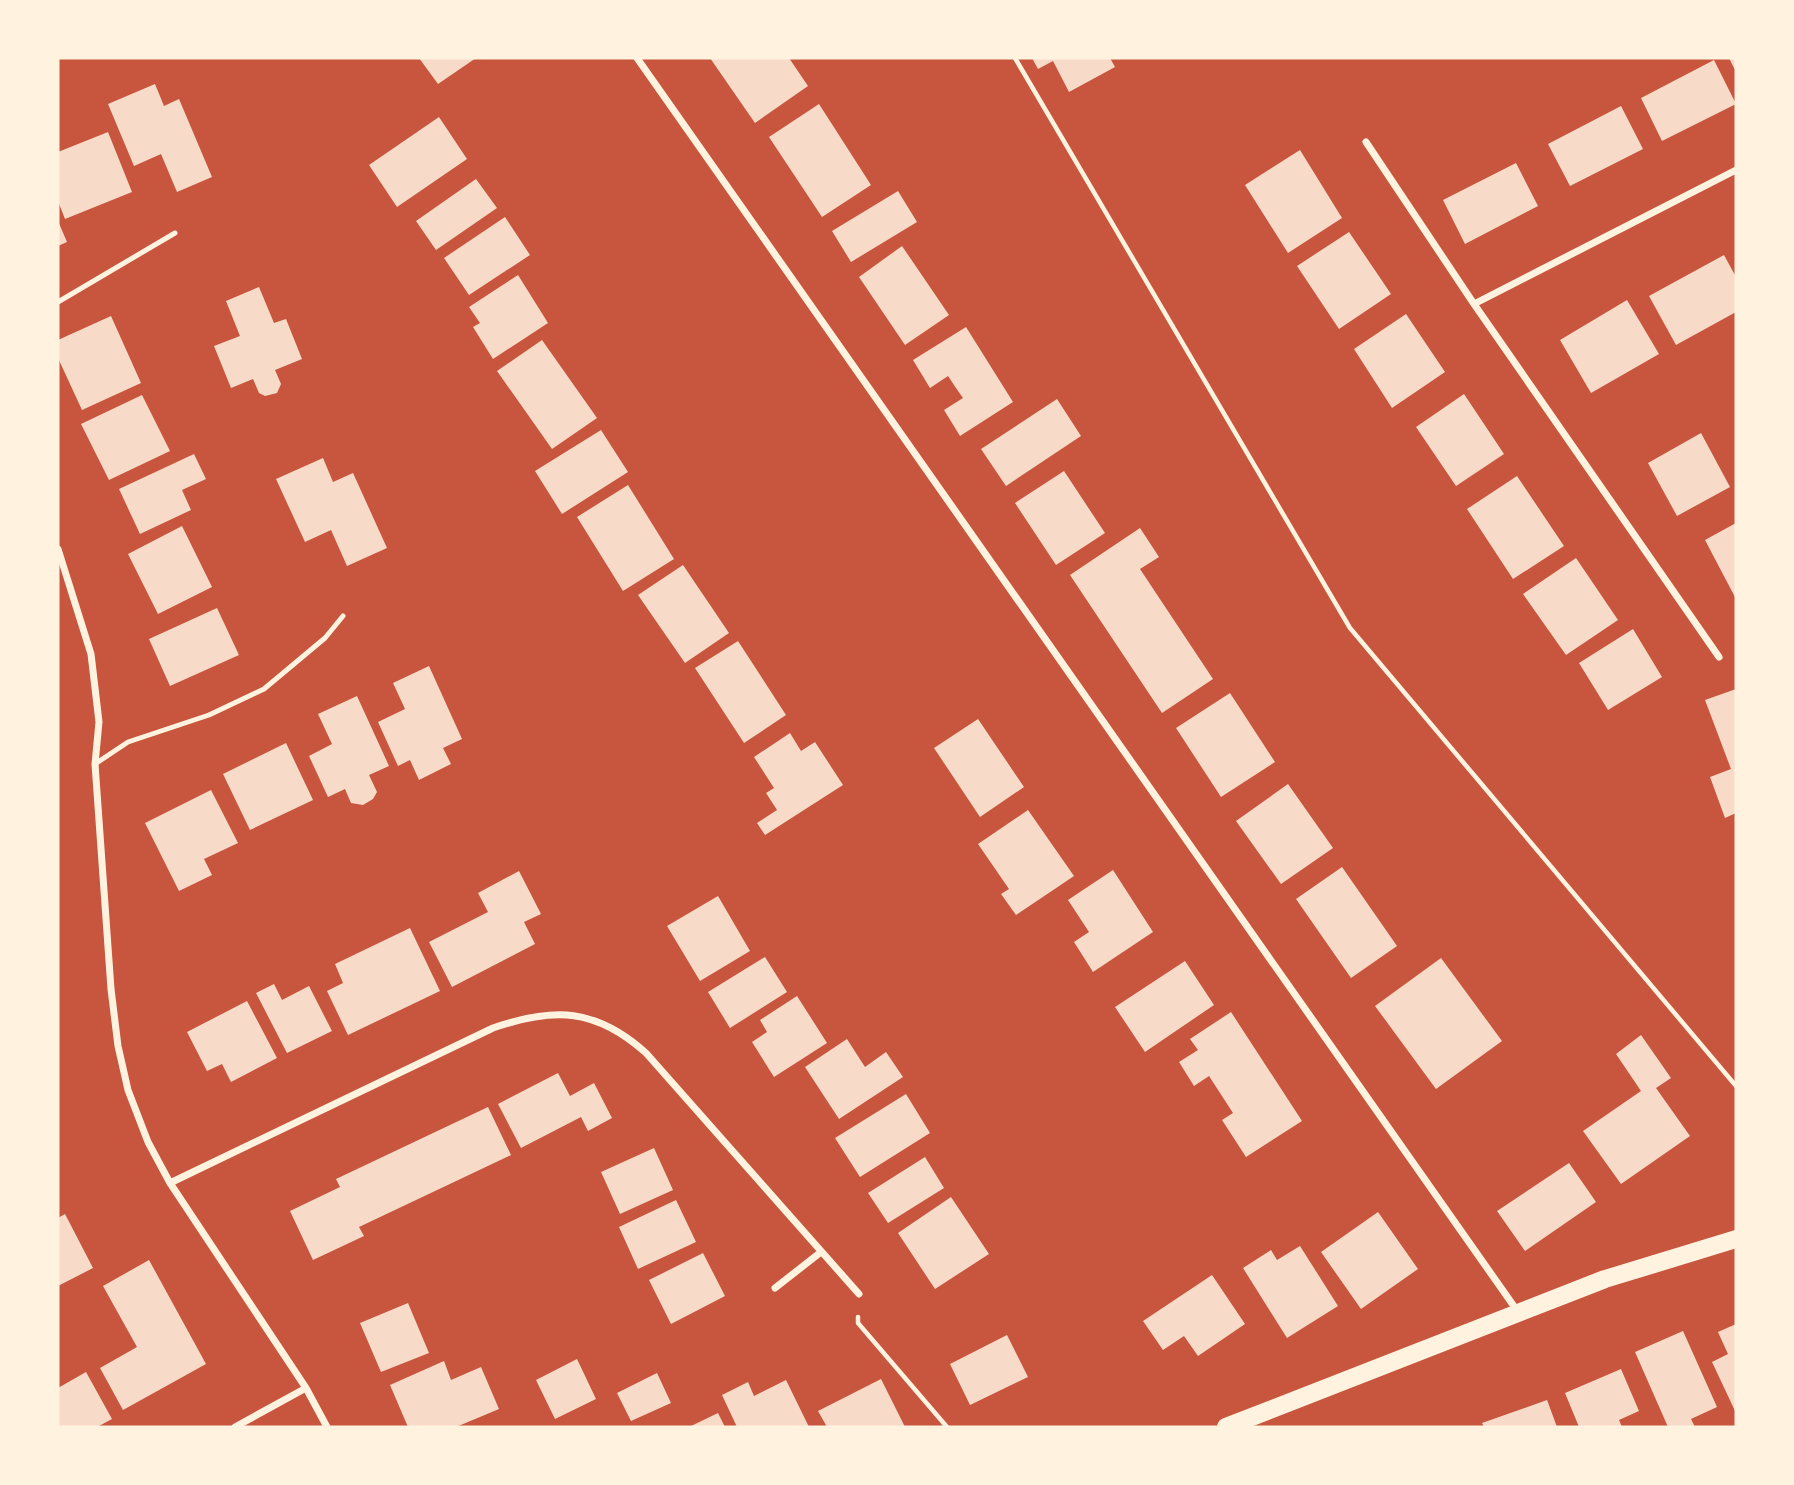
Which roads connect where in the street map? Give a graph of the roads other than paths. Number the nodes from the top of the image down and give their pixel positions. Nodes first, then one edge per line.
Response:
1 (636, 58) edge
2 (1366, 142) dead end
3 (1736, 170) edge
4 (175, 233) dead end
5 (58, 302) edge
6 (1474, 304) junction
7 (58, 549) edge
8 (343, 616) dead end
9 (1719, 657) dead end
10 (95, 764) junction
11 (170, 1183) junction
12 (1736, 1238) edge
13 (821, 1252) junction
14 (775, 1288) dead end
15 (859, 1294) road end
16 (1518, 1313) junction
17 (306, 1388) junction
18 (235, 1427) edge
19 (327, 1427) edge
20 (1226, 1427) edge

1 - 16 street
2 - 6 street
3 - 6 street
4 - 5 lane
6 - 9 street
7 - 10 street
8 - 10 lane
10 - 11 street
11 - 13 street
11 - 17 street
12 - 16 main road
13 - 14 street
13 - 15 street
16 - 20 main road
17 - 18 street
17 - 19 street

